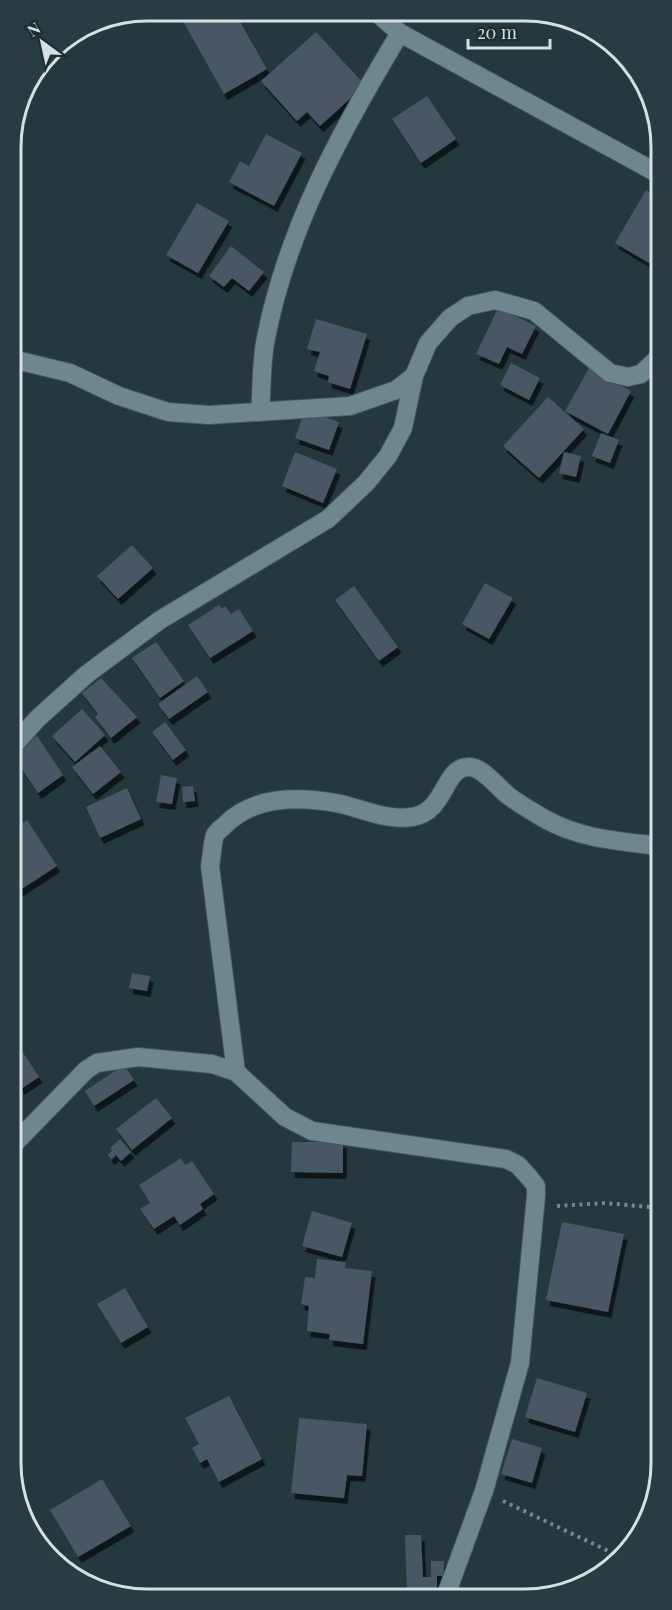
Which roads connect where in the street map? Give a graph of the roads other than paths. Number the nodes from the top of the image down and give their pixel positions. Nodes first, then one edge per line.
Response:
1 (386, 21) edge
2 (400, 33) junction
3 (651, 170) edge
4 (21, 361) edge
5 (651, 365) edge
6 (414, 376) junction
7 (260, 412) junction
8 (21, 737) edge
9 (651, 845) edge
10 (237, 1072) junction
11 (21, 1137) edge
12 (448, 1589) edge

1 - 2 street
2 - 3 street
2 - 7 street
4 - 7 street
5 - 6 street
6 - 7 street
6 - 8 street
9 - 10 street
10 - 11 street
10 - 12 street

